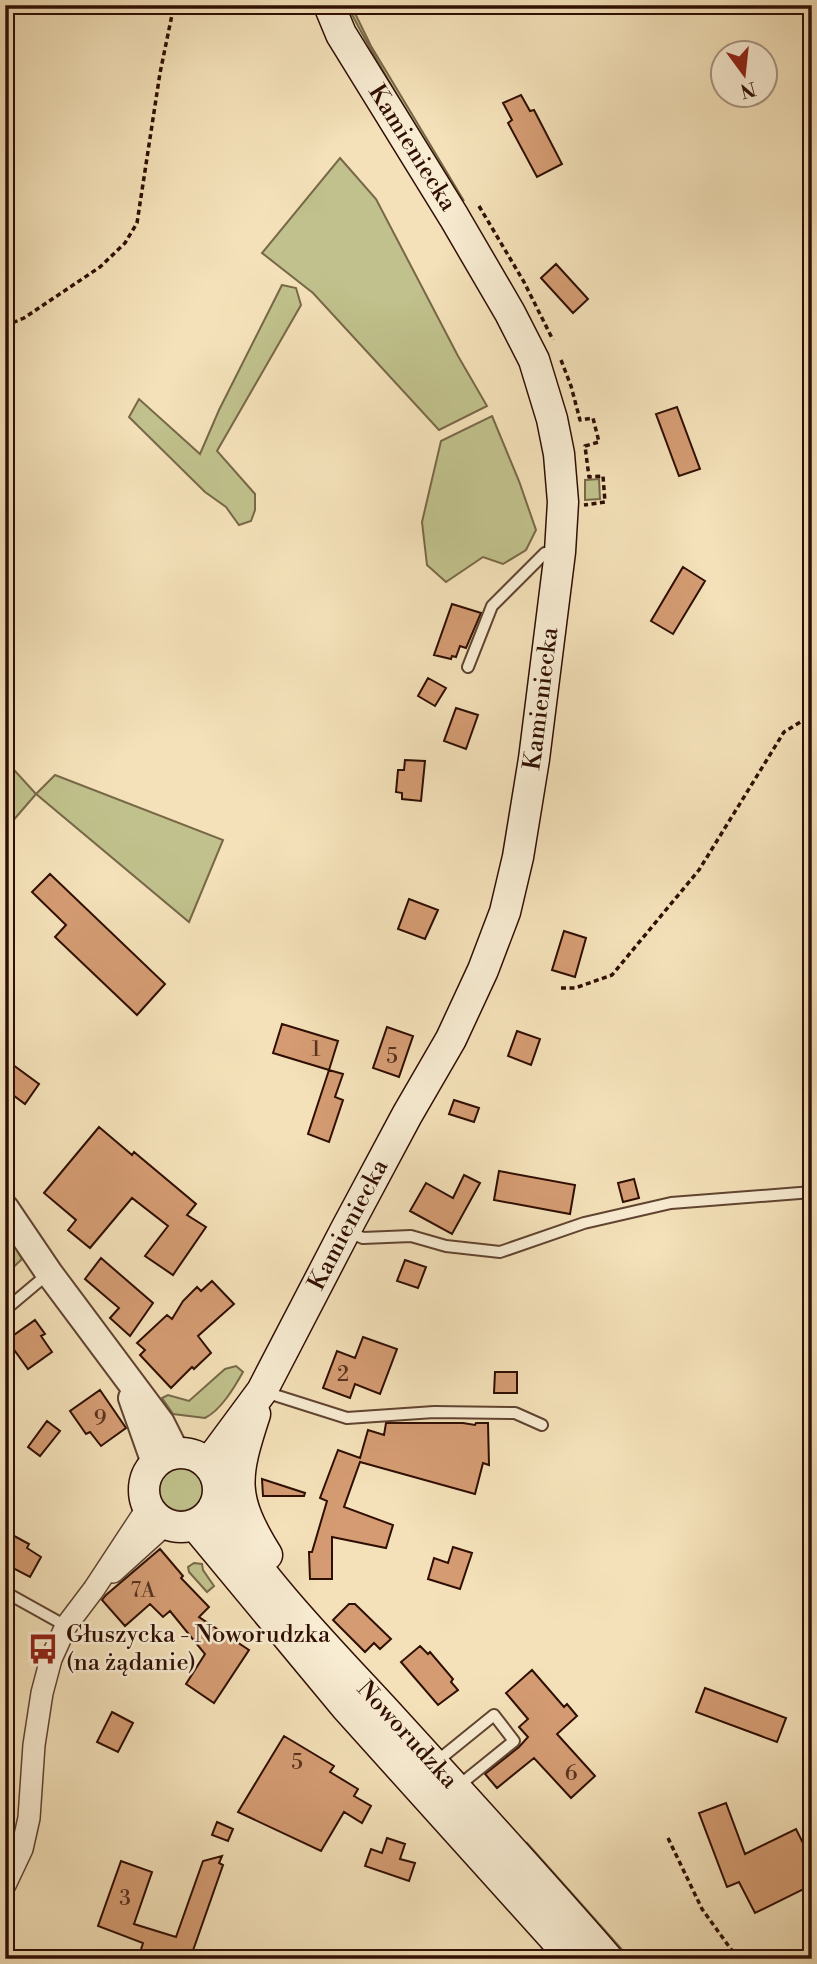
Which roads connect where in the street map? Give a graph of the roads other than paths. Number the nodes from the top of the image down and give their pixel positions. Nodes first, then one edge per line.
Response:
1 (329, 5) edge
2 (560, 552) junction
3 (468, 667) dead end
4 (812, 1192) edge
5 (5, 1208) edge
6 (345, 1231) junction
7 (49, 1273) junction
8 (5, 1310) edge
9 (262, 1391) junction
10 (542, 1425) dead end
11 (183, 1459) junction
12 (181, 1516) junction
13 (5, 1592) edge
14 (66, 1626) junction
15 (313, 1631) junction
16 (434, 1764) junction
17 (456, 1788) junction
18 (5, 1885) edge
19 (573, 1959) edge
20 (608, 1959) edge

1 - 2 main road, Kamieniecka
2 - 3 lane
2 - 6 main road, Kamieniecka
4 - 6 lane
5 - 7 street
6 - 9 main road, Kamieniecka
7 - 8 lane
7 - 11 street
9 - 10 lane
9 - 11 main road, Kamieniecka
9 - 15 main road
11 - 12 main road
11 - 12 main road
12 - 14 street
12 - 15 main road, Noworudzka
12 - 19 main road, Noworudzka
13 - 14 lane
14 - 18 street
15 - 16 main road, Noworudzka
16 - 17 main road, Noworudzka
16 - 17 lane
17 - 20 main road, Noworudzka

